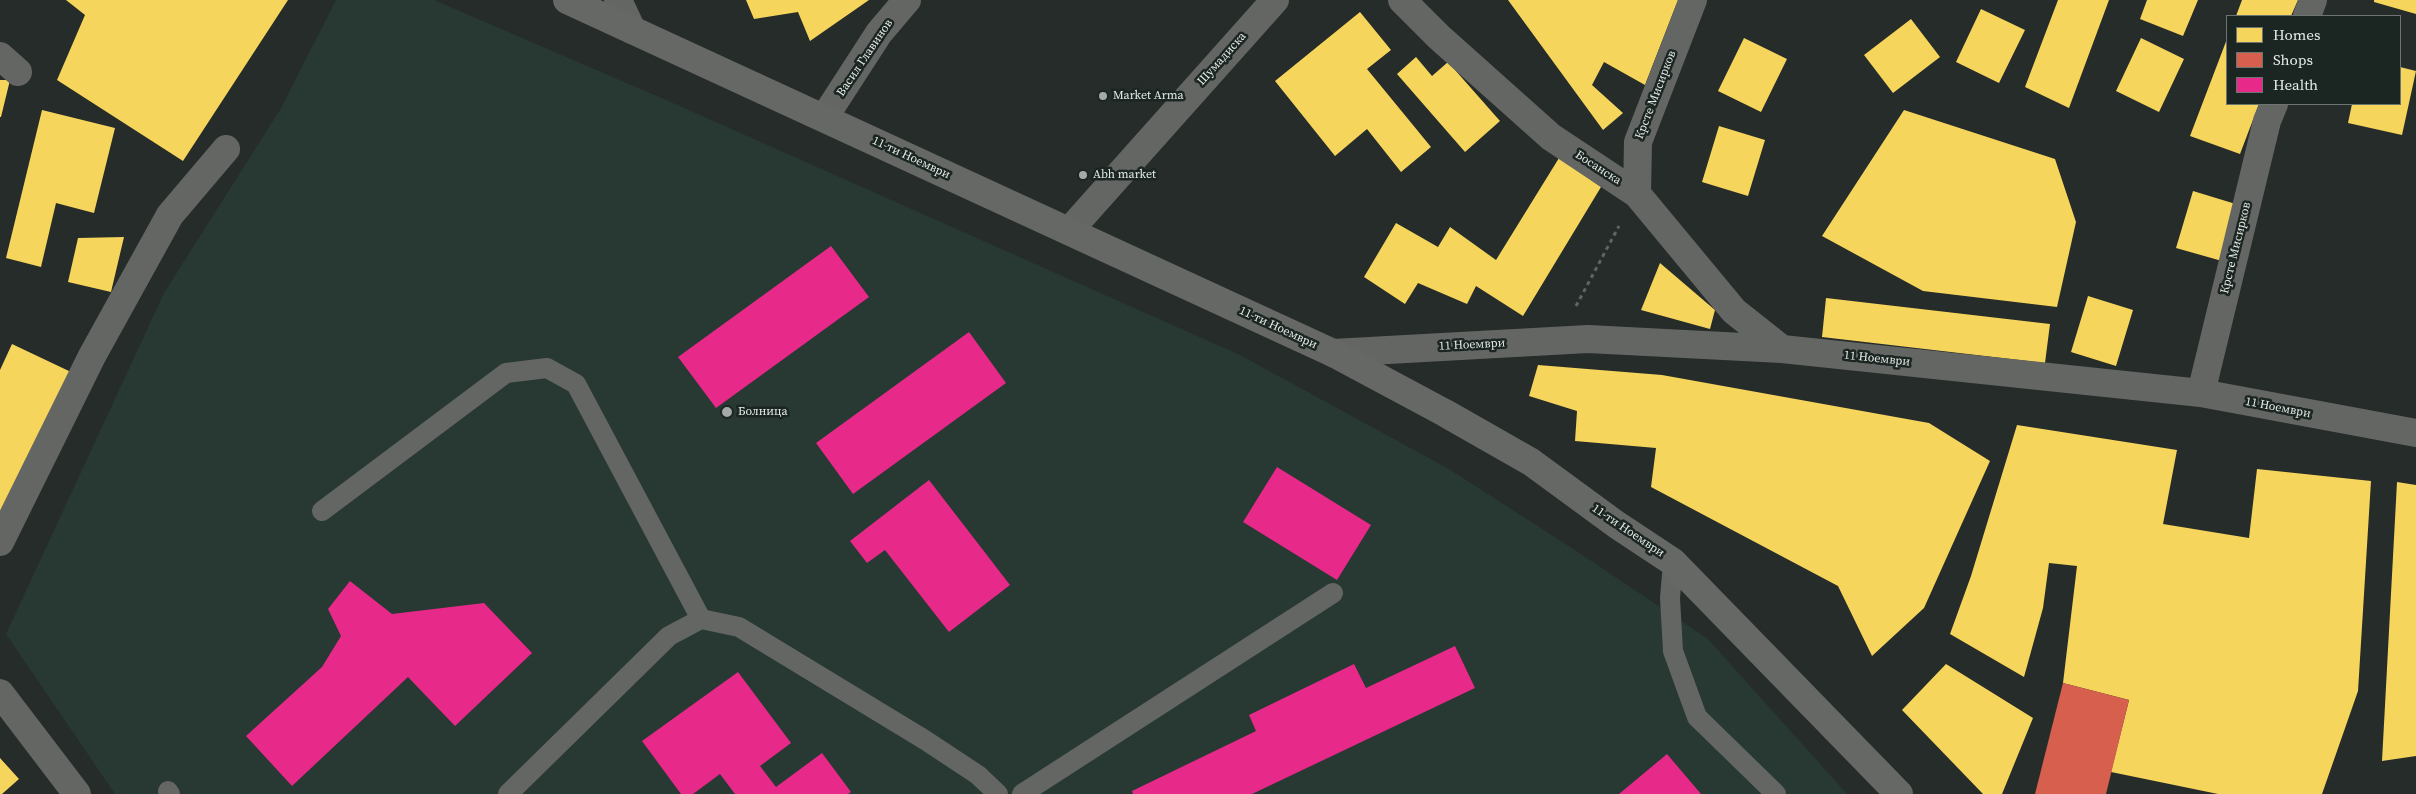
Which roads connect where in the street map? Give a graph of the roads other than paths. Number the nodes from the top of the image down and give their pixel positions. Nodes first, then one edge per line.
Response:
1 (567, 0) edge
2 (618, 0) edge
3 (907, 0) edge
4 (1275, 0) edge
5 (1402, 0) edge
6 (1693, 0) edge
7 (2313, 0) edge
8 (2307, 15) edge
9 (632, 30) junction
10 (2274, 105) edge
11 (824, 118) junction
12 (226, 149) dead end
13 (1637, 194) junction
14 (1069, 231) junction
15 (1782, 348) junction
16 (1333, 353) junction
17 (2201, 393) junction
18 (2416, 433) edge
19 (322, 511) dead end
20 (0, 542) edge
21 (1673, 562) junction
22 (1333, 593) dead end
23 (701, 619) junction
24 (0, 693) edge
25 (77, 794) edge
26 (508, 794) edge
27 (998, 794) edge
28 (1022, 794) edge
29 (1776, 794) edge
30 (1899, 794) edge

1 - 9 main road, 11-ти Ноември
2 - 9 street
3 - 11 street, Васил Главинов
4 - 14 street, Шумадиска
5 - 13 street, Босанска
6 - 13 street, Крсте Мисирков
7 - 8 street
9 - 11 main road, 11-ти Ноември
10 - 17 street, Крсте Мисирков
11 - 14 main road, 11-ти Ноември
12 - 20 street
13 - 15 street, Босанска
14 - 16 main road, 11-ти Ноември
15 - 16 street, 11 Ноември
15 - 17 street, 11 Ноември
16 - 21 main road, 11-ти Ноември
17 - 18 street, 11 Ноември
19 - 23 lane
21 - 29 lane
21 - 30 main road, 11-ти Ноември
22 - 28 lane
23 - 26 lane
23 - 27 lane
24 - 25 street

